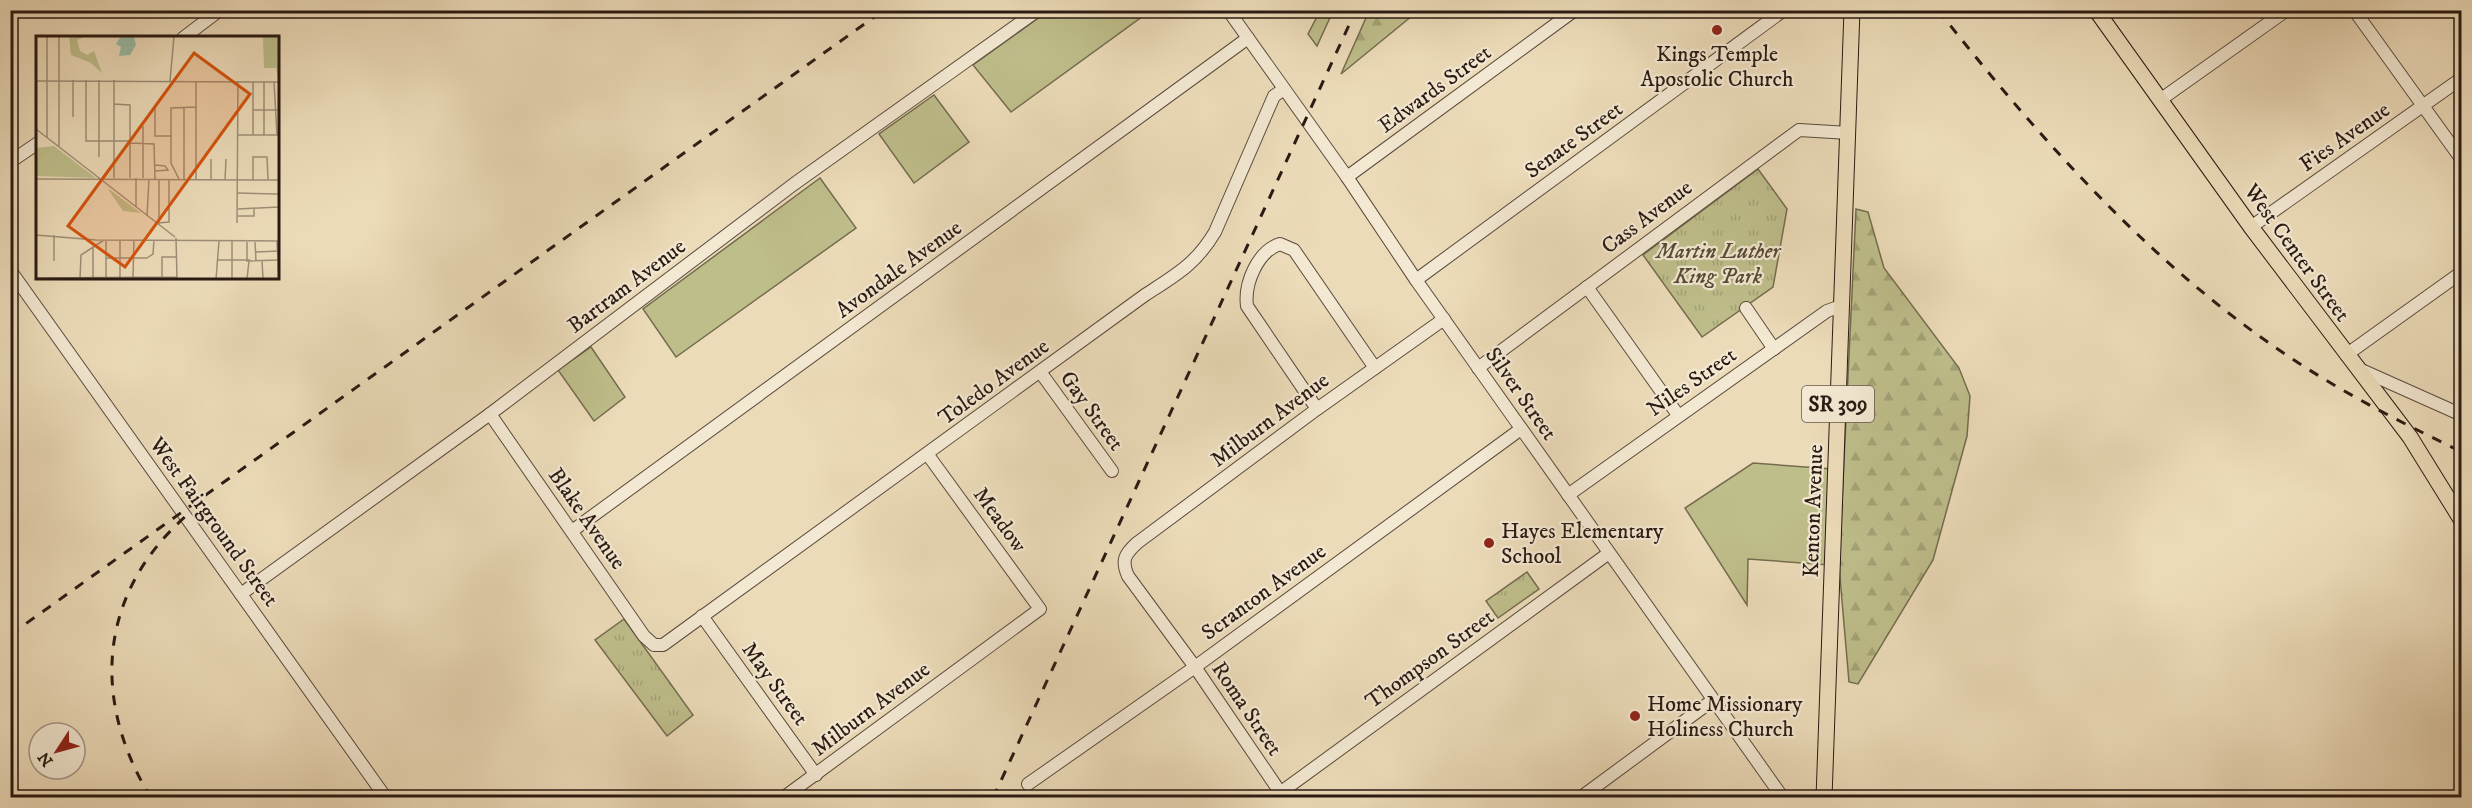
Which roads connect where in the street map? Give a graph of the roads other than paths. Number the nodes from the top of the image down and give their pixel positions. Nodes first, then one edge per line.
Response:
1 (220, 10) edge
2 (1038, 10) edge
3 (1228, 10) edge
4 (1575, 10) edge
5 (1784, 10) edge
6 (1852, 10) edge
7 (2096, 10) edge
8 (2287, 10) edge
9 (2354, 10) edge
10 (186, 36) edge
11 (1248, 38) junction
12 (2462, 78) edge
13 (1284, 89) junction
14 (2160, 100) junction
15 (2423, 106) junction
16 (1849, 133) junction
17 (36, 143) edge
18 (2462, 160) edge
19 (10, 162) edge
20 (1347, 177) junction
21 (2251, 227) junction
22 (10, 270) edge
23 (2462, 272) edge
24 (1416, 280) junction
25 (1587, 287) junction
26 (1841, 306) junction
27 (1746, 308) dead end
28 (1444, 319) junction
29 (1774, 349) junction
30 (2346, 355) junction
31 (1375, 368) junction
32 (1478, 368) junction
33 (2356, 368) junction
34 (1041, 373) junction
35 (1317, 409) junction
36 (490, 414) junction
37 (1678, 415) junction
38 (2462, 415) edge
39 (1521, 429) junction
40 (928, 455) junction
41 (1112, 471) dead end
42 (1568, 495) junction
43 (2462, 521) edge
44 (572, 531) junction
45 (1609, 553) junction
46 (1124, 558) joint
47 (242, 594) junction
48 (1040, 609) joint
49 (702, 616) junction
50 (654, 645) joint
51 (1195, 667) junction
52 (1713, 700) junction
53 (816, 775) junction
54 (1028, 784) dead end
55 (1277, 795) edge
56 (386, 798) edge
57 (783, 798) edge
58 (1580, 798) edge
59 (1783, 798) edge
60 (1824, 798) edge

1 - 10 street
2 - 36 street, Bartram Avenue
3 - 11 street, Silver Street
4 - 20 street, Edwards Street
5 - 24 street, Senate Street
6 - 16 main road, Kenton Avenue / SR 309
7 - 14 main road, West Center Street
8 - 14 street
9 - 15 street
11 - 13 street, Silver Street
11 - 44 street, Avondale Avenue
12 - 15 street, Fies Avenue
13 - 20 street, Silver Street
13 - 34 street, Toledo Avenue
14 - 21 main road, West Center Street
15 - 18 street
15 - 21 street, Fies Avenue
16 - 25 street, Cass Avenue
16 - 26 main road, Kenton Avenue / SR 309
17 - 19 street
20 - 24 street, Silver Street
21 - 30 main road, West Center Street
22 - 47 street, West Fairground Street
23 - 30 street
24 - 28 street, Silver Street
25 - 32 street, Cass Avenue
25 - 37 street
26 - 29 street, Niles Street
26 - 60 main road, Kenton Avenue / SR 309
27 - 29 street
28 - 31 street, Milburn Avenue
28 - 32 street, Silver Street
29 - 37 street, Niles Street
30 - 33 main road, West Center Street
31 - 35 street, Milburn Avenue
31 - 35 street
32 - 39 street, Silver Street
33 - 38 street
33 - 43 main road, West Center Street
34 - 40 street, Toledo Avenue
34 - 41 street, Gay Street
35 - 46 street, Milburn Avenue
36 - 44 street, Blake Avenue
36 - 47 street, Bartram Avenue
37 - 42 street, Niles Street
39 - 42 street, Silver Street
39 - 51 street, Scranton Avenue
40 - 48 street, Meadow
40 - 49 street, Toledo Avenue
42 - 45 street, Silver Street
44 - 50 street, Blake Avenue
45 - 52 street, Silver Street
45 - 55 street, Thompson Street
46 - 51 street, Roma Street
47 - 56 street, West Fairground Street
48 - 53 street, Milburn Avenue
49 - 50 street, Toledo Avenue
49 - 53 street, May Street
51 - 54 street, Scranton Avenue
51 - 55 street, Roma Street
52 - 58 street
52 - 59 street, Silver Street
53 - 57 street, Milburn Avenue

